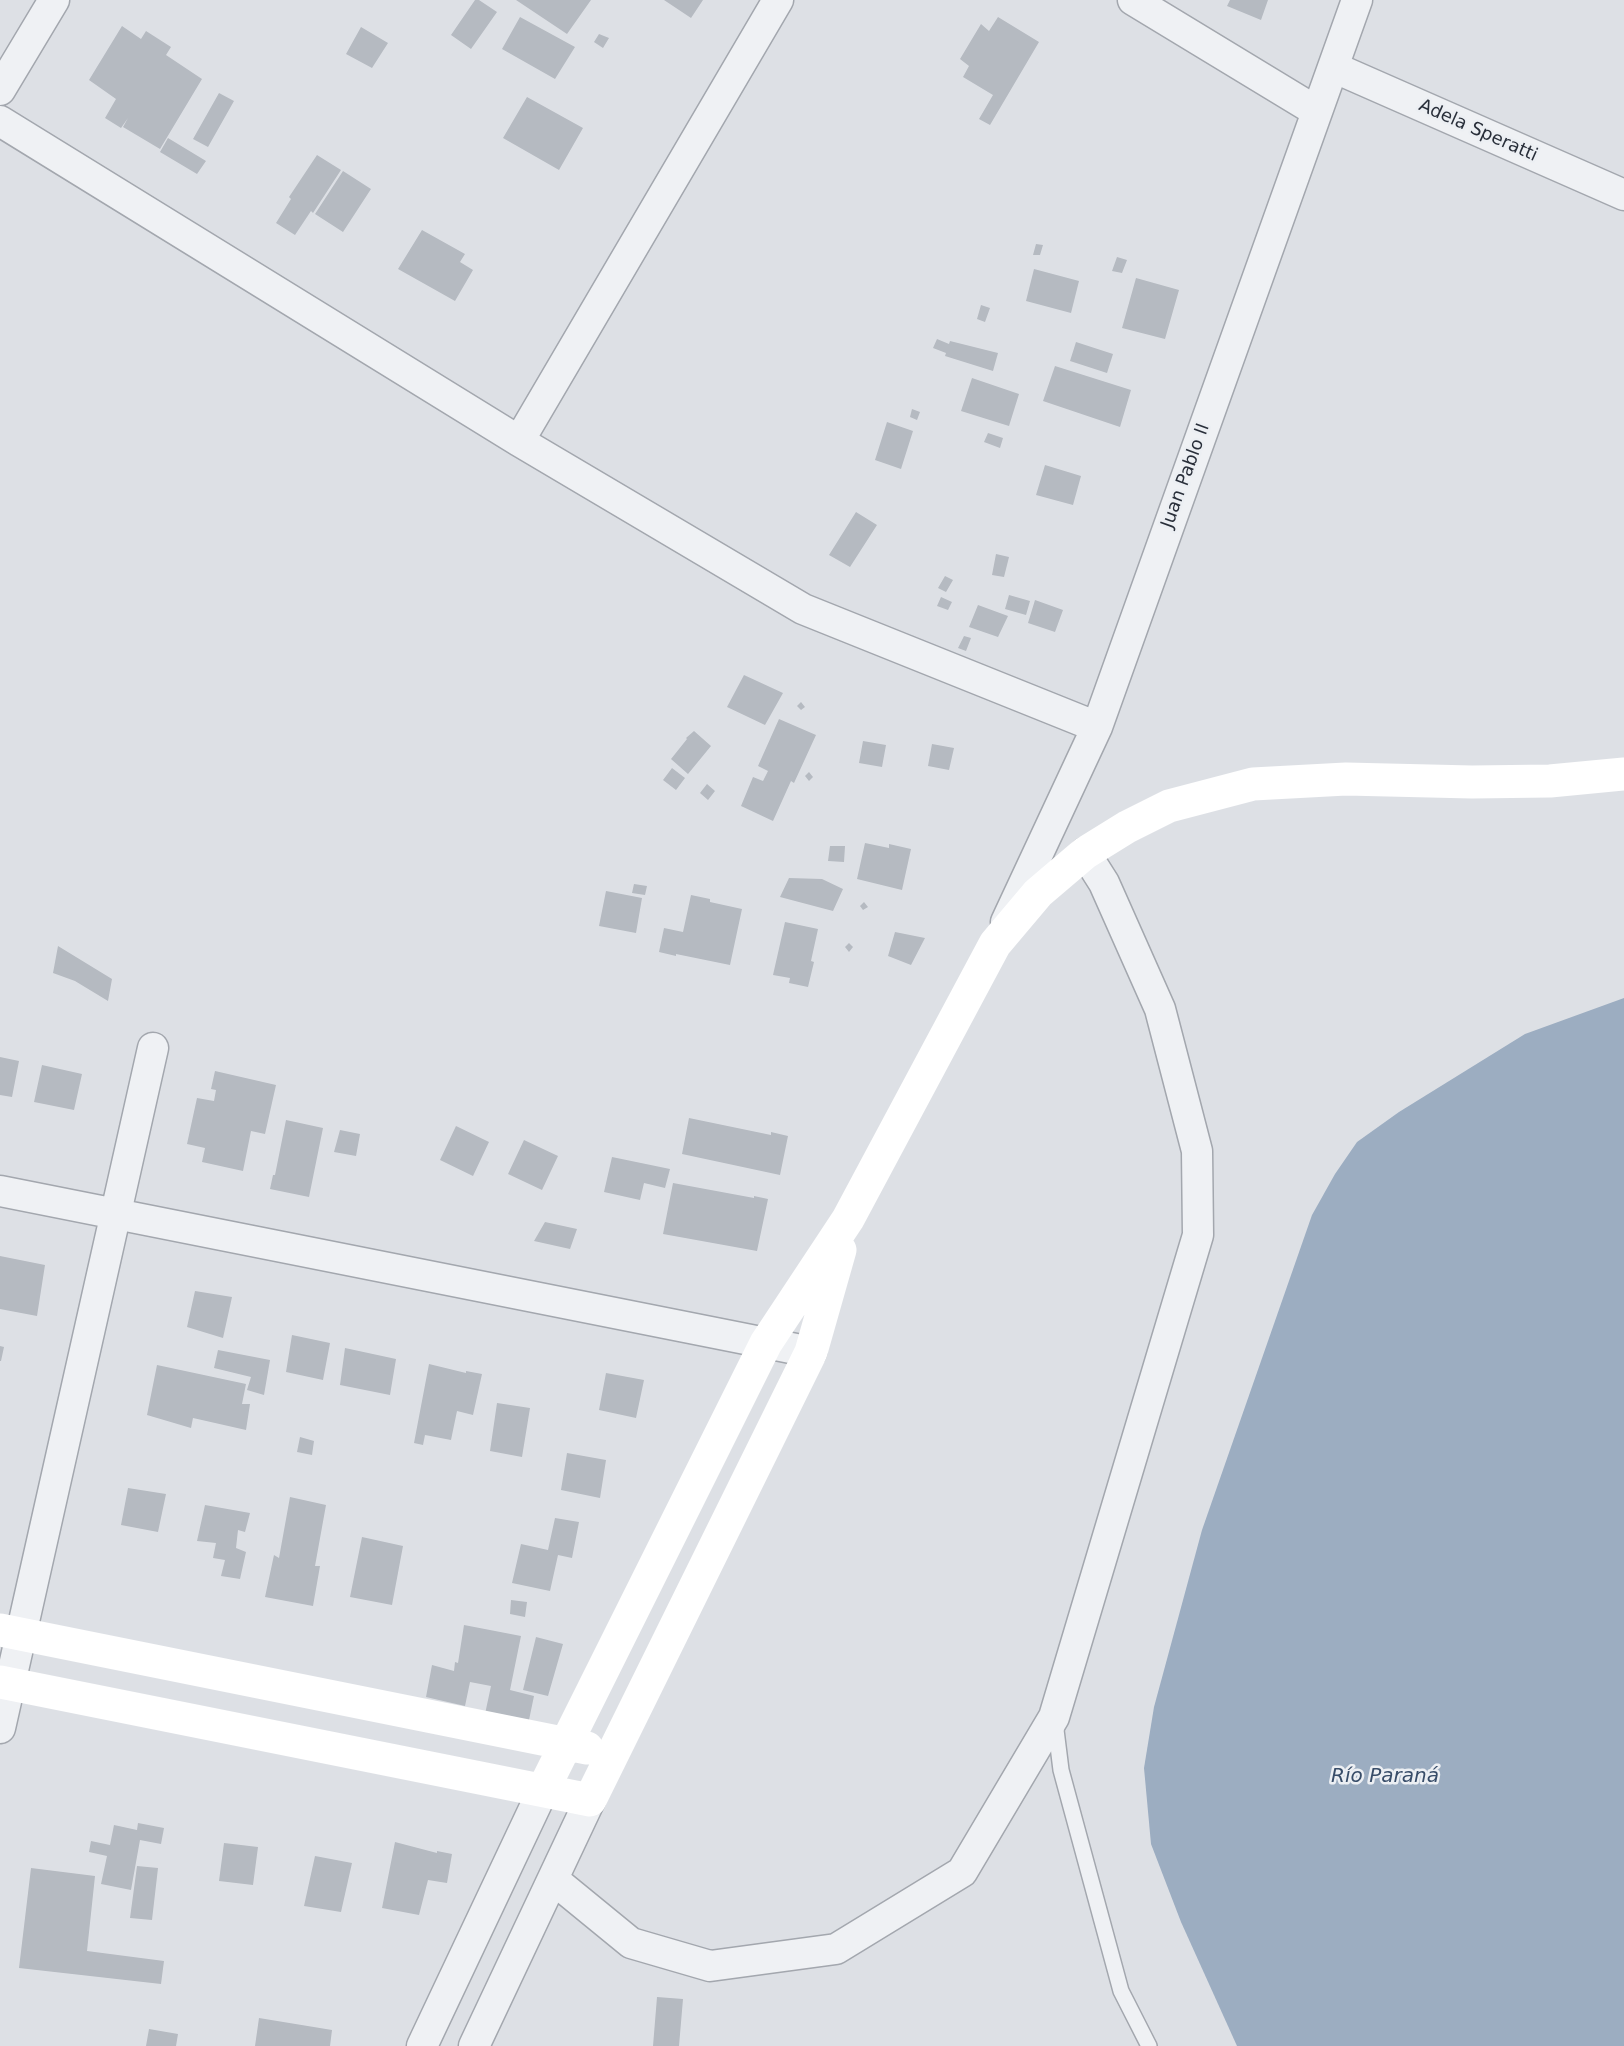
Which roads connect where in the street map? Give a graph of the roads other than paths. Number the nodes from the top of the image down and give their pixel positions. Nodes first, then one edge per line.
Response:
1 (54, 0) edge
2 (778, 0) edge
3 (1133, 0) edge
4 (1357, 0) edge
5 (1333, 67) junction
6 (0, 90) edge
7 (1316, 111) junction
8 (0, 121) edge
9 (1624, 195) edge
10 (519, 441) junction
11 (1097, 727) junction
12 (1624, 774) edge
13 (1085, 853) junction
14 (995, 944) junction
15 (153, 1048) dead end
16 (0, 1191) edge
17 (117, 1214) junction
18 (848, 1219) junction
19 (766, 1343) junction
20 (811, 1352) junction
21 (10, 1632) edge
22 (4, 1682) edge
23 (1054, 1717) junction
24 (0, 1728) edge
25 (567, 1744) junction
26 (613, 1753) junction
27 (543, 1790) junction
28 (590, 1800) junction
29 (554, 1880) junction
30 (422, 2046) edge
31 (474, 2046) edge
32 (1149, 2046) edge

1 - 6 street
2 - 10 street
3 - 7 street
4 - 5 street, Juan Pablo II
5 - 7 street, Juan Pablo II
5 - 9 street, Adela Speratti
7 - 11 street, Juan Pablo II
8 - 10 street
10 - 11 street
11 - 14 street, Juan Pablo II
12 - 13 main road
13 - 14 main road
13 - 23 street
14 - 18 main road
15 - 17 street
16 - 17 street
17 - 19 street
17 - 21 street
18 - 19 main road
18 - 20 main road
19 - 20 street
19 - 25 main road
20 - 26 main road
21 - 22 street
21 - 25 main road
22 - 24 street
22 - 27 main road
23 - 29 street
23 - 32 lane
25 - 26 main road
25 - 27 main road
26 - 28 main road
27 - 28 main road
27 - 30 street
28 - 29 street
29 - 31 street

